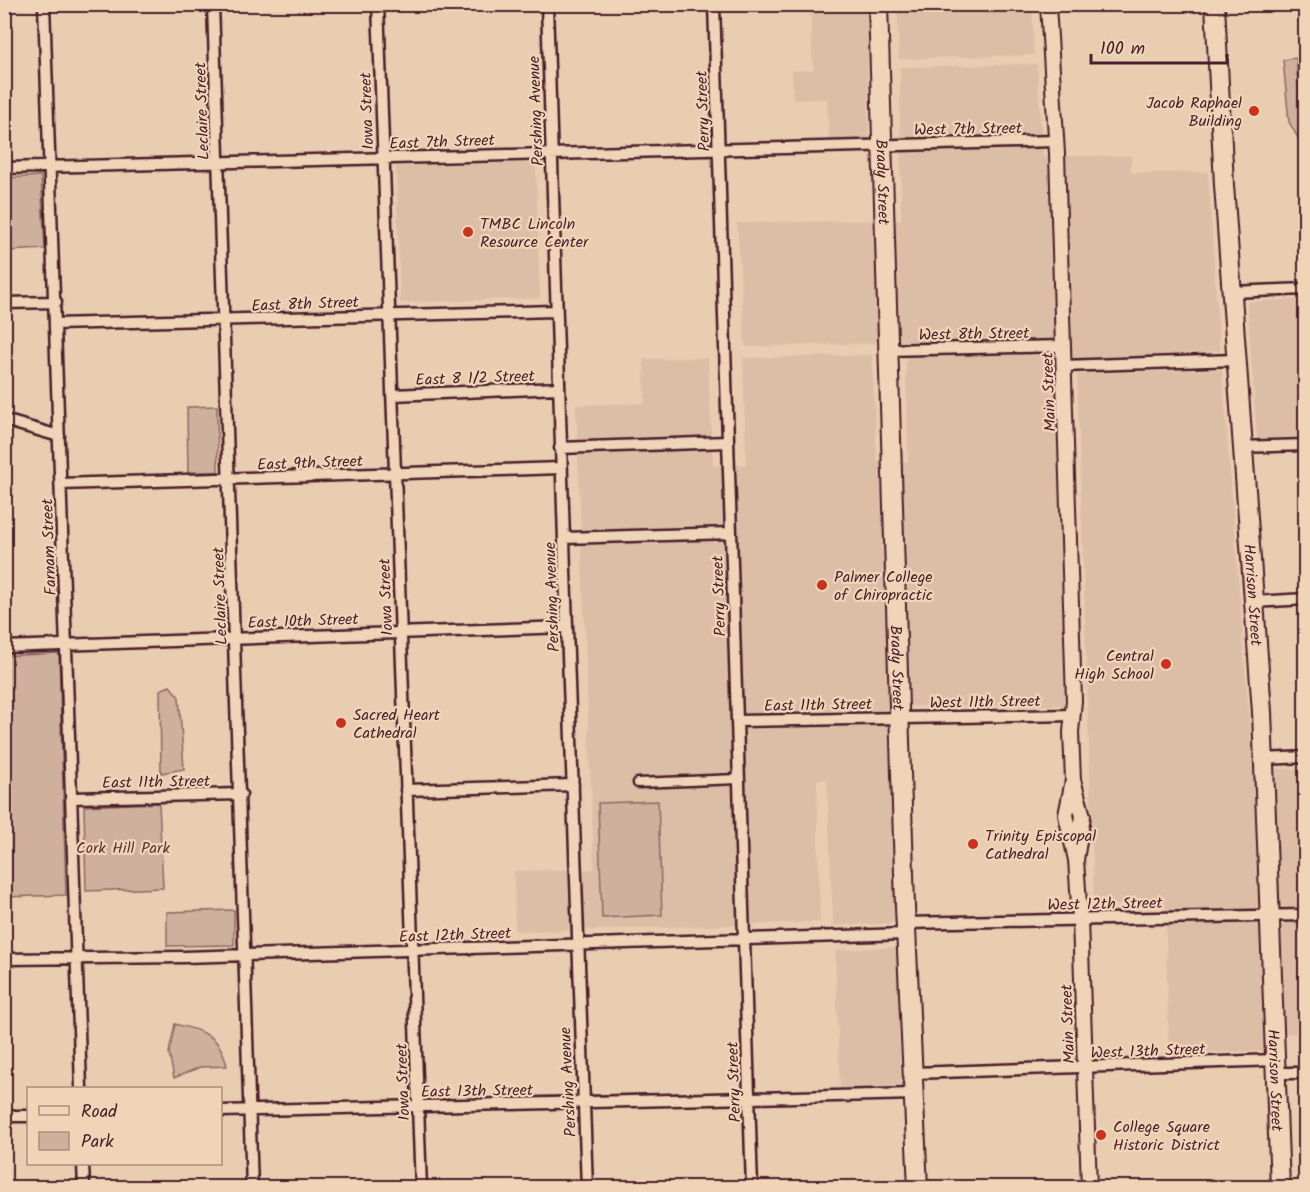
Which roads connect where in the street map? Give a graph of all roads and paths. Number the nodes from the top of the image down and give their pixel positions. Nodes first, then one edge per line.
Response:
1 (44, 4) edge
2 (213, 4) edge
3 (378, 4) edge
4 (547, 4) edge
5 (714, 4) edge
6 (878, 4) edge
7 (1048, 4) edge
8 (1215, 4) edge
9 (1055, 141) junction
10 (881, 145) junction
11 (718, 148) junction
12 (551, 153) junction
13 (382, 157) junction
14 (218, 162) junction
15 (50, 166) junction
16 (4, 168) edge
17 (1305, 289) edge
18 (1232, 292) junction
19 (56, 302) junction
20 (4, 303) edge
21 (555, 311) junction
22 (390, 316) junction
23 (224, 321) junction
24 (56, 324) junction
25 (1063, 346) junction
26 (886, 350) junction
27 (1235, 360) junction
28 (1063, 366) junction
29 (558, 388) junction
30 (393, 395) junction
31 (4, 420) edge
32 (59, 436) junction
33 (727, 442) junction
34 (1305, 445) edge
35 (1241, 447) junction
36 (560, 448) junction
37 (561, 468) junction
38 (396, 474) junction
39 (230, 480) junction
40 (61, 484) junction
41 (731, 533) junction
42 (564, 538) junction
43 (1305, 599) edge
44 (1253, 602) junction
45 (567, 627) junction
46 (401, 632) junction
47 (235, 638) junction
48 (66, 644) junction
49 (4, 646) edge
50 (1072, 715) junction
51 (898, 717) junction
52 (737, 721) junction
53 (1305, 757) edge
54 (1264, 759) junction
55 (738, 779) junction
56 (638, 783) dead end
57 (573, 785) junction
58 (406, 790) junction
59 (241, 794) junction
60 (72, 798) junction
61 (1305, 915) edge
62 (1271, 916) junction
63 (1080, 919) junction
64 (906, 928) junction
65 (742, 939) junction
66 (579, 945) junction
67 (412, 950) junction
68 (245, 955) junction
69 (77, 958) junction
70 (4, 959) edge
71 (1276, 1066) junction
72 (1085, 1067) junction
73 (914, 1073) junction
74 (1305, 1073) edge
75 (81, 1087) edge
76 (915, 1094) junction
77 (748, 1098) junction
78 (584, 1102) junction
79 (417, 1106) junction
80 (250, 1110) junction
81 (222, 1111) edge
82 (4, 1116) edge
83 (27, 1116) edge
84 (83, 1165) edge
85 (84, 1188) edge
86 (252, 1188) edge
87 (421, 1188) edge
88 (587, 1188) edge
89 (752, 1188) edge
90 (918, 1188) edge
91 (1089, 1188) edge
92 (1280, 1188) edge

1 - 15 street, Farnam Street
2 - 14 street, Leclaire Street
3 - 13 street, Iowa Street
4 - 12 street, Pershing Avenue
5 - 11 street, Perry Street
6 - 10 highway, Brady Street
7 - 9 street, Main Street
8 - 18 highway, Harrison Street
9 - 10 street, West 7th Street
9 - 25 street, Main Street
10 - 11 street, East 7th Street
10 - 26 highway, Brady Street
11 - 12 street, East 7th Street
11 - 33 street, Perry Street
12 - 13 street, East 7th Street
12 - 21 street, Pershing Avenue
13 - 14 street, East 7th Street
13 - 22 street, Iowa Street
14 - 15 street, East 7th Street
14 - 23 street, Leclaire Street
15 - 16 street, East 7th Street
15 - 19 street, Farnam Street
17 - 18 street
18 - 27 highway, Harrison Street
19 - 20 street
19 - 24 street, Farnam Street
21 - 22 street, East 8th Street
21 - 29 street, Pershing Avenue
22 - 23 street, East 8th Street
22 - 30 street, Iowa Street
23 - 24 street, East 8th Street
23 - 39 street, Leclaire Street
24 - 32 street, Farnam Street
25 - 26 street, West 8th Street
25 - 28 street, Main Street
26 - 51 highway, Brady Street
27 - 28 street
27 - 35 highway, Harrison Street
28 - 50 street, Main Street
29 - 30 street, East 8 1/2 Street
29 - 36 street, Pershing Avenue
30 - 38 street, Iowa Street
31 - 32 street
32 - 40 street, Farnam Street
33 - 36 street
33 - 41 street, Perry Street
34 - 35 street
35 - 44 highway, Harrison Street
36 - 37 street, Pershing Avenue
37 - 38 street, East 9th Street
37 - 42 street, Pershing Avenue
38 - 39 street, East 9th Street
38 - 46 street, Iowa Street
39 - 40 street, East 9th Street
39 - 47 street, Leclaire Street
40 - 48 street, Farnam Street
41 - 42 street
41 - 52 street, Perry Street
42 - 45 street, Pershing Avenue
43 - 44 street
44 - 54 highway, Harrison Street
45 - 46 street, East 10th Street
45 - 57 street, Pershing Avenue
46 - 47 street, East 10th Street
46 - 58 street, Iowa Street
47 - 48 street, East 10th Street
47 - 59 street, Leclaire Street
48 - 49 street, East 10th Street
48 - 60 street, Farnam Street
50 - 51 street, West 11th Street
50 - 63 street, Main Street
51 - 52 street, East 11th Street
51 - 64 highway, Brady Street
52 - 55 street, Perry Street
53 - 54 street
54 - 62 highway, Harrison Street
55 - 56 street
55 - 65 street, Perry Street
57 - 58 street
57 - 66 street, Pershing Avenue
58 - 67 street, Iowa Street
59 - 60 street, East 11th Street
59 - 68 street, Leclaire Street
60 - 69 street, Farnam Street
61 - 62 street, West 12th Street
62 - 63 street, West 12th Street
62 - 71 highway, Harrison Street
63 - 64 street, West 12th Street
63 - 72 street, Main Street
64 - 65 street, East 12th Street
64 - 73 highway, Brady Street
65 - 66 street, East 12th Street
65 - 77 street, Perry Street
66 - 67 street, East 12th Street
66 - 78 street, Pershing Avenue
67 - 68 street, East 12th Street
67 - 79 street, Iowa Street
68 - 69 street, East 12th Street
68 - 80 street, Leclaire Street
69 - 70 street, East 12th Street
69 - 75 street, Farnam Street
71 - 72 street, West 13th Street
71 - 74 street, West 13th Street
71 - 92 highway, Harrison Street
72 - 73 street, West 13th Street
72 - 91 street, Main Street
73 - 76 highway, Brady Street
76 - 77 street, East 13th Street
76 - 90 highway, Brady Street
77 - 78 street, East 13th Street
77 - 89 street, Perry Street
78 - 79 street, East 13th Street
78 - 88 street, Pershing Avenue
79 - 80 street, East 13th Street
79 - 87 street, Iowa Street
80 - 81 street, East 13th Street
80 - 86 street, Leclaire Street
82 - 83 street
84 - 85 street

